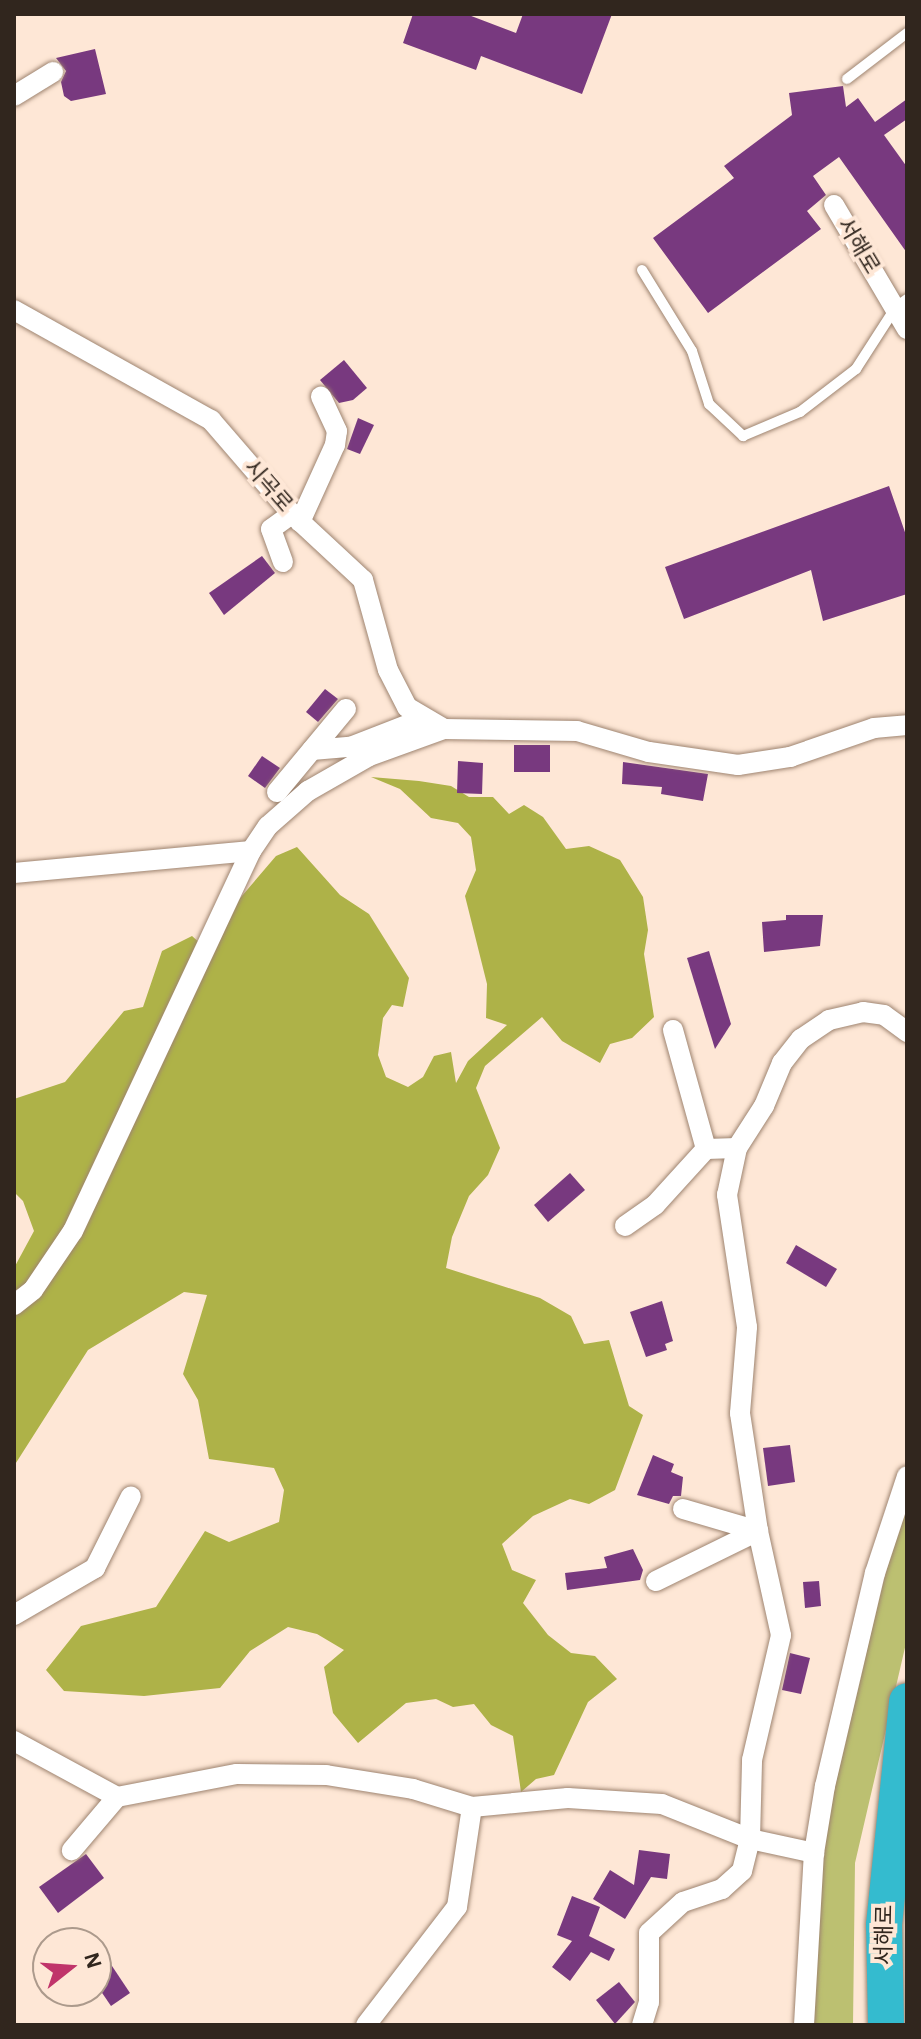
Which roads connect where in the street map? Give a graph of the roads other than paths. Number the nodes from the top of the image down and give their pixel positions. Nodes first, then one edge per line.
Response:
1 (907, 33) edge
2 (53, 72) dead end
3 (847, 79) dead end
4 (14, 96) edge
5 (834, 205) dead end
6 (642, 270) dead end
7 (901, 303) edge
8 (14, 310) edge
9 (907, 329) edge
10 (321, 397) dead end
11 (296, 518) junction
12 (283, 562) dead end
13 (346, 709) dead end
14 (425, 718) junction
15 (907, 725) edge
16 (444, 729) junction
17 (312, 750) junction
18 (277, 792) dead end
19 (251, 851) junction
20 (14, 873) edge
21 (673, 1030) dead end
22 (907, 1032) edge
23 (737, 1148) junction
24 (706, 1149) junction
25 (625, 1226) dead end
26 (14, 1305) edge
27 (907, 1476) edge
28 (131, 1496) dead end
29 (683, 1509) dead end
30 (758, 1531) junction
31 (656, 1581) dead end
32 (14, 1615) edge
33 (907, 1701) edge
34 (14, 1741) edge
35 (117, 1797) junction
36 (472, 1807) junction
37 (750, 1839) junction
38 (72, 1850) dead end
39 (814, 1853) junction
40 (897, 1873) edge
41 (907, 1968) edge
42 (366, 2025) edge
43 (642, 2025) edge
44 (804, 2025) edge
45 (872, 2025) edge
46 (886, 2025) edge

1 - 3 lane
2 - 4 street
5 - 7 street, 서해로
6 - 7 lane
7 - 9 street, 서해로
8 - 11 street, 시곡로
10 - 11 street
11 - 12 street
11 - 14 street, 시곡로
13 - 17 street
14 - 16 street, 시곡로
14 - 17 street
15 - 16 street
16 - 19 street
17 - 18 street
19 - 20 street
19 - 26 street
21 - 24 street
22 - 23 street
23 - 24 street
23 - 30 street
24 - 25 street
27 - 39 street
28 - 32 street
29 - 30 street
30 - 31 street
30 - 37 street
33 - 40 highway, 서해로
34 - 35 street
35 - 36 street
35 - 38 street
36 - 37 street
36 - 42 street
37 - 39 street
37 - 43 street
39 - 44 street
40 - 41 highway, 서해로
40 - 45 highway
40 - 46 highway, 서해로

